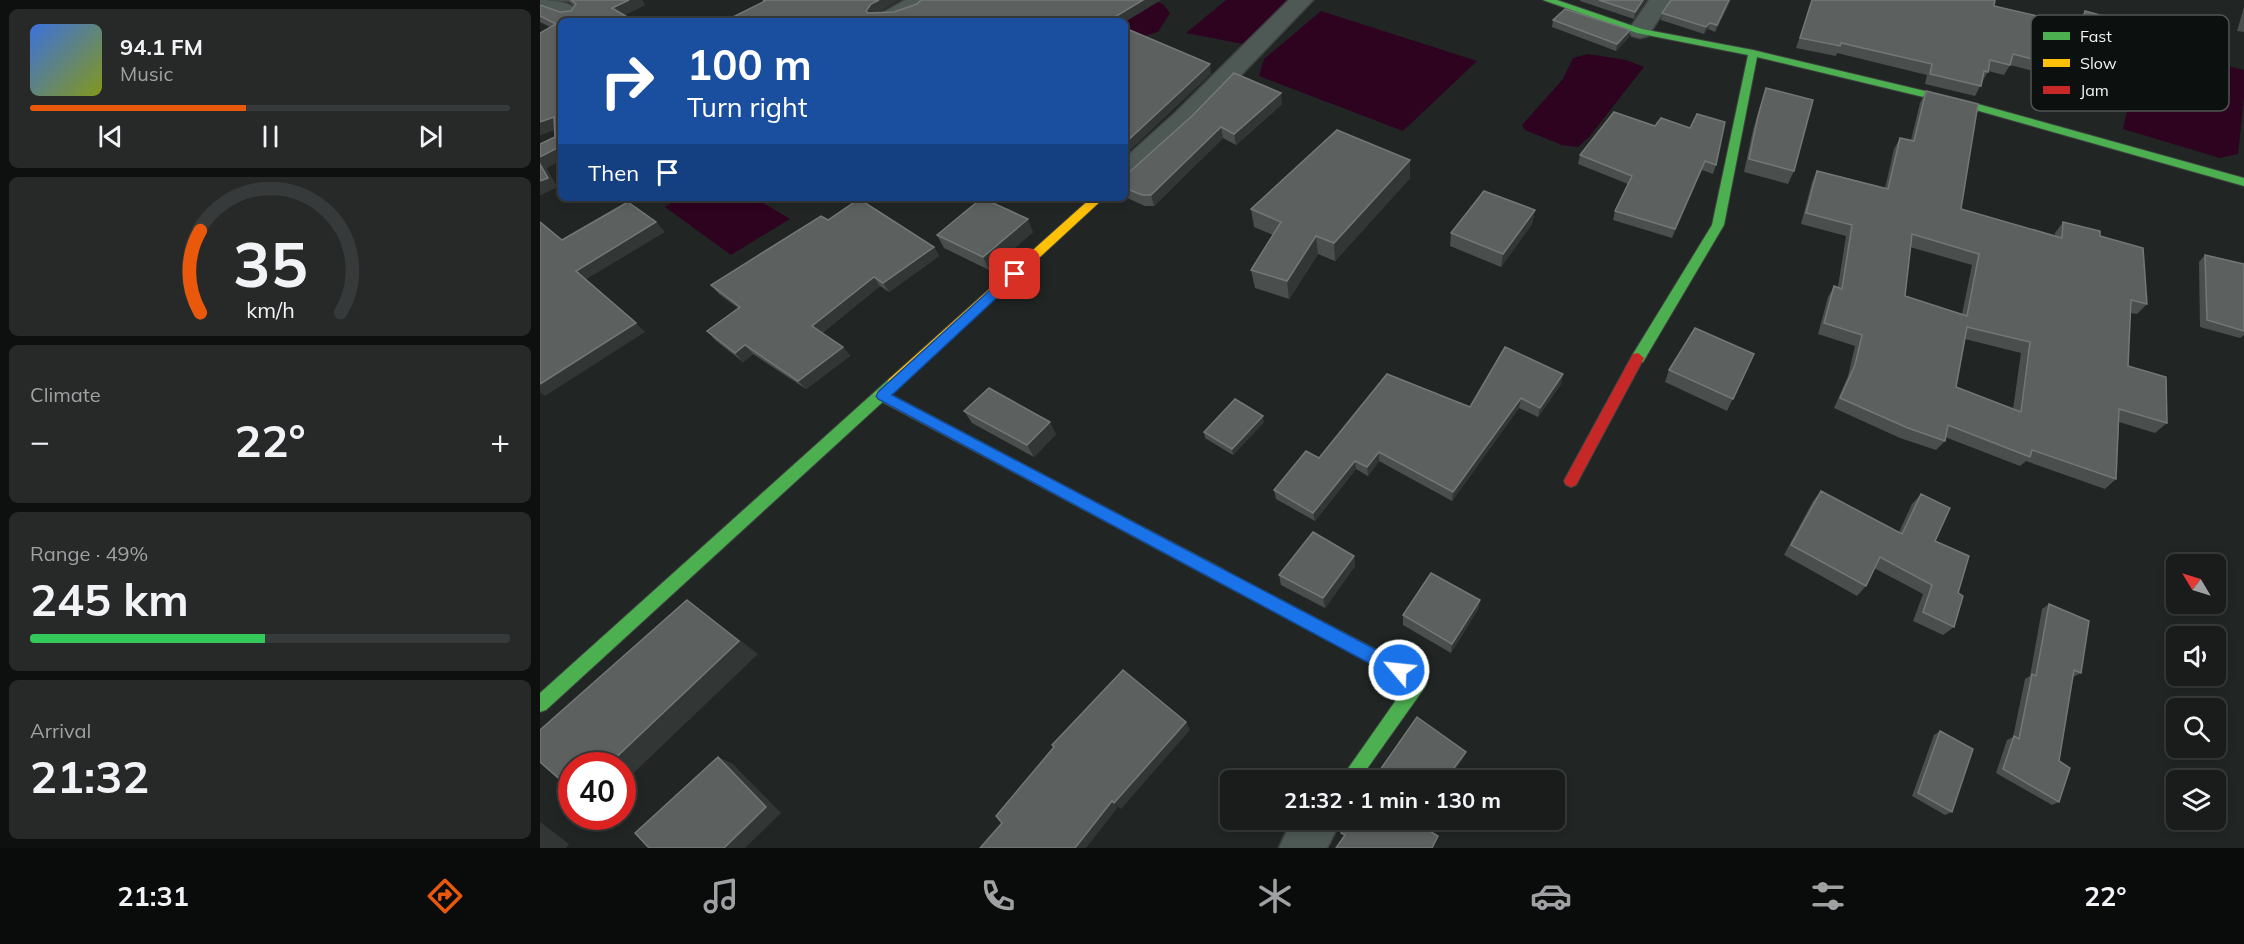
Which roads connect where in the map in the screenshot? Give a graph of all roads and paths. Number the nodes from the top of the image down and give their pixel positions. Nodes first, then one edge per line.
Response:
1 (921, 0) edge
2 (1302, 0) edge
3 (1548, 0) edge
4 (1660, 0) edge
5 (540, 2) edge
6 (570, 14) edge
7 (890, 18) edge
8 (1640, 31) junction
9 (1753, 53) junction
10 (1128, 170) edge
11 (2244, 182) edge
12 (1095, 201) edge
13 (882, 396) junction
14 (1572, 481) dead end
15 (540, 704) edge
16 (1356, 770) edge
17 (1314, 830) edge
18 (1301, 848) edge

1 - 7 street
2 - 10 street
3 - 8 street
4 - 8 street
5 - 6 street
8 - 9 street
9 - 11 street
9 - 14 street
12 - 13 street
13 - 15 street
13 - 16 street
17 - 18 street

